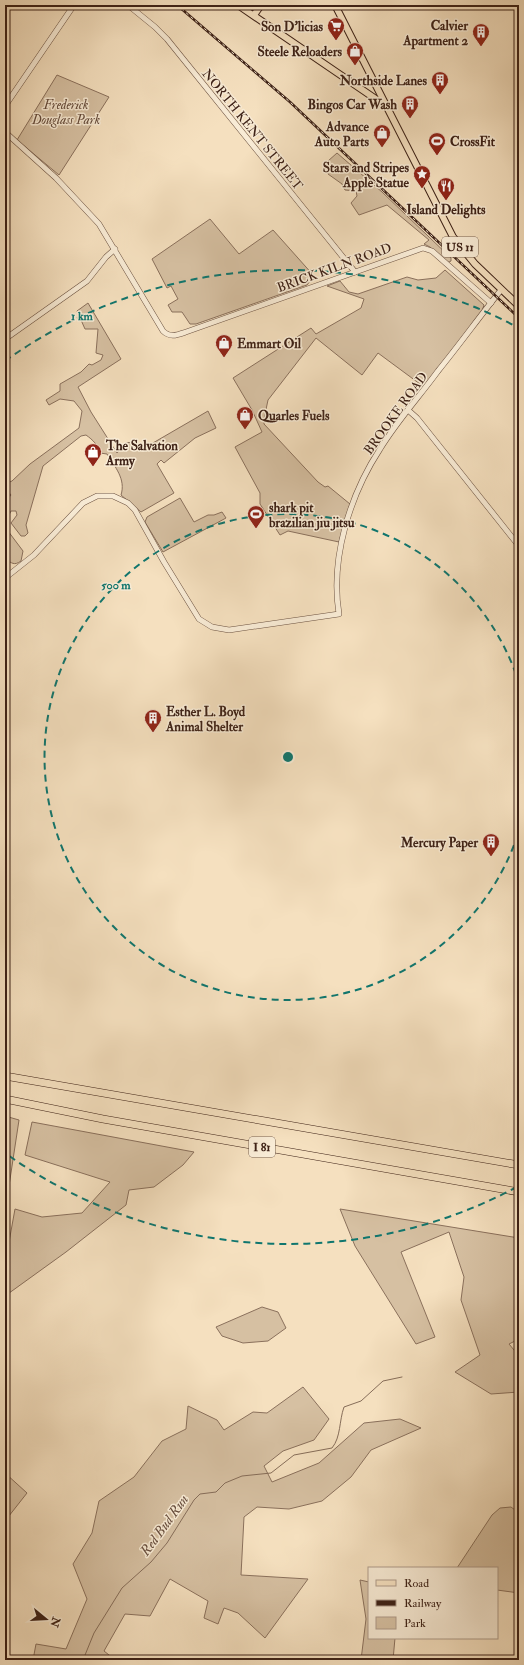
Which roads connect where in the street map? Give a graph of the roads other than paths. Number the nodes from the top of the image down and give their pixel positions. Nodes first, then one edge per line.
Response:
1 (74, 5) edge
2 (128, 5) edge
3 (238, 5) edge
4 (261, 5) edge
5 (335, 5) edge
6 (254, 15) junction
7 (381, 100) junction
8 (5, 106) edge
9 (5, 132) edge
10 (115, 249) junction
11 (355, 272) junction
12 (501, 290) junction
13 (491, 303) junction
14 (519, 306) edge
15 (5, 339) edge
16 (408, 410) junction
17 (519, 546) edge
18 (5, 578) edge
19 (5, 1076) edge
20 (5, 1099) edge
21 (519, 1165) edge
22 (519, 1192) edge

1 - 8 street
2 - 11 street, NORTH KENT STREET
3 - 6 main road, US 11
4 - 6 main road
5 - 7 main road, US 11
6 - 7 main road, US 11
7 - 12 main road, US 11
9 - 10 street
10 - 11 street, BRICK KILN ROAD
10 - 15 street
11 - 13 street, BRICK KILN ROAD
12 - 13 street, BROOKE ROAD
12 - 14 main road, US 11
13 - 16 street, BROOKE ROAD
16 - 17 street
16 - 18 street, BROOKE ROAD
19 - 21 highway, I 81
20 - 22 highway, I 81

